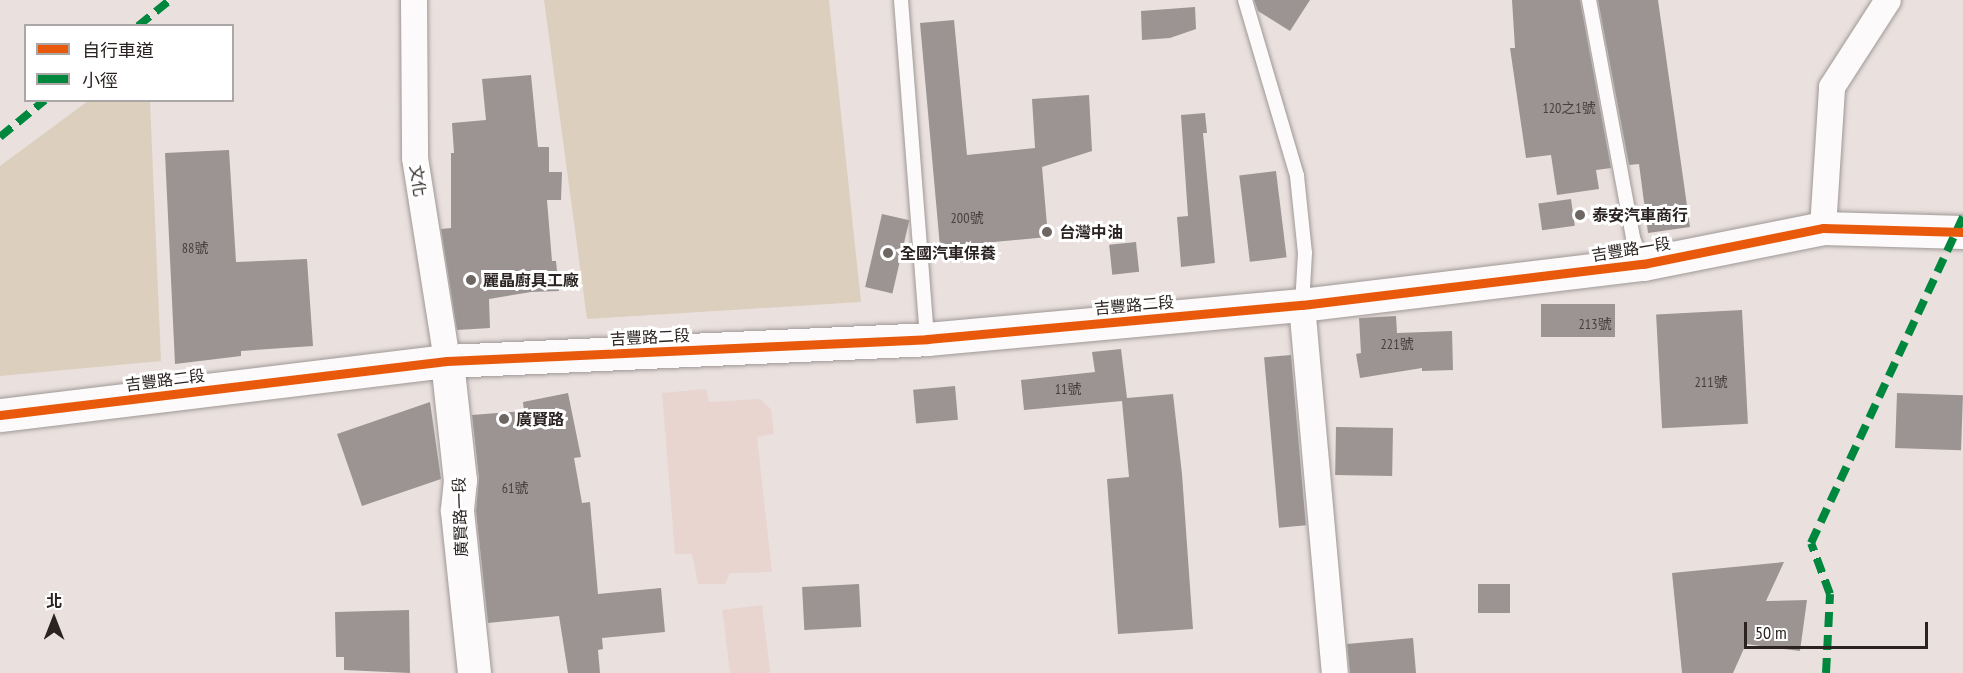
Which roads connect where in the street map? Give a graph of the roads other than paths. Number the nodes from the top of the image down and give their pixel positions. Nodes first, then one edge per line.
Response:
1 (414, 0) edge
2 (900, 0) edge
3 (1245, 0) edge
4 (1589, 0) edge
5 (1888, 0) edge
6 (1823, 228) junction
7 (1963, 232) edge
8 (1643, 264) junction
9 (1302, 304) junction
10 (927, 339) junction
11 (447, 361) junction
12 (0, 415) edge
13 (474, 673) edge
14 (1335, 673) edge

1 - 11 street, 文化
2 - 10 lane
3 - 9 lane
4 - 8 lane
5 - 6 street
6 - 7 main road, 吉豐路一段
6 - 8 main road, 吉豐路一段
8 - 9 main road, 吉豐路一段
9 - 10 main road, 吉豐路二段
9 - 14 street
10 - 11 main road, 吉豐路二段
11 - 12 main road, 吉豐路二段
11 - 13 main road, 廣賢路一段

